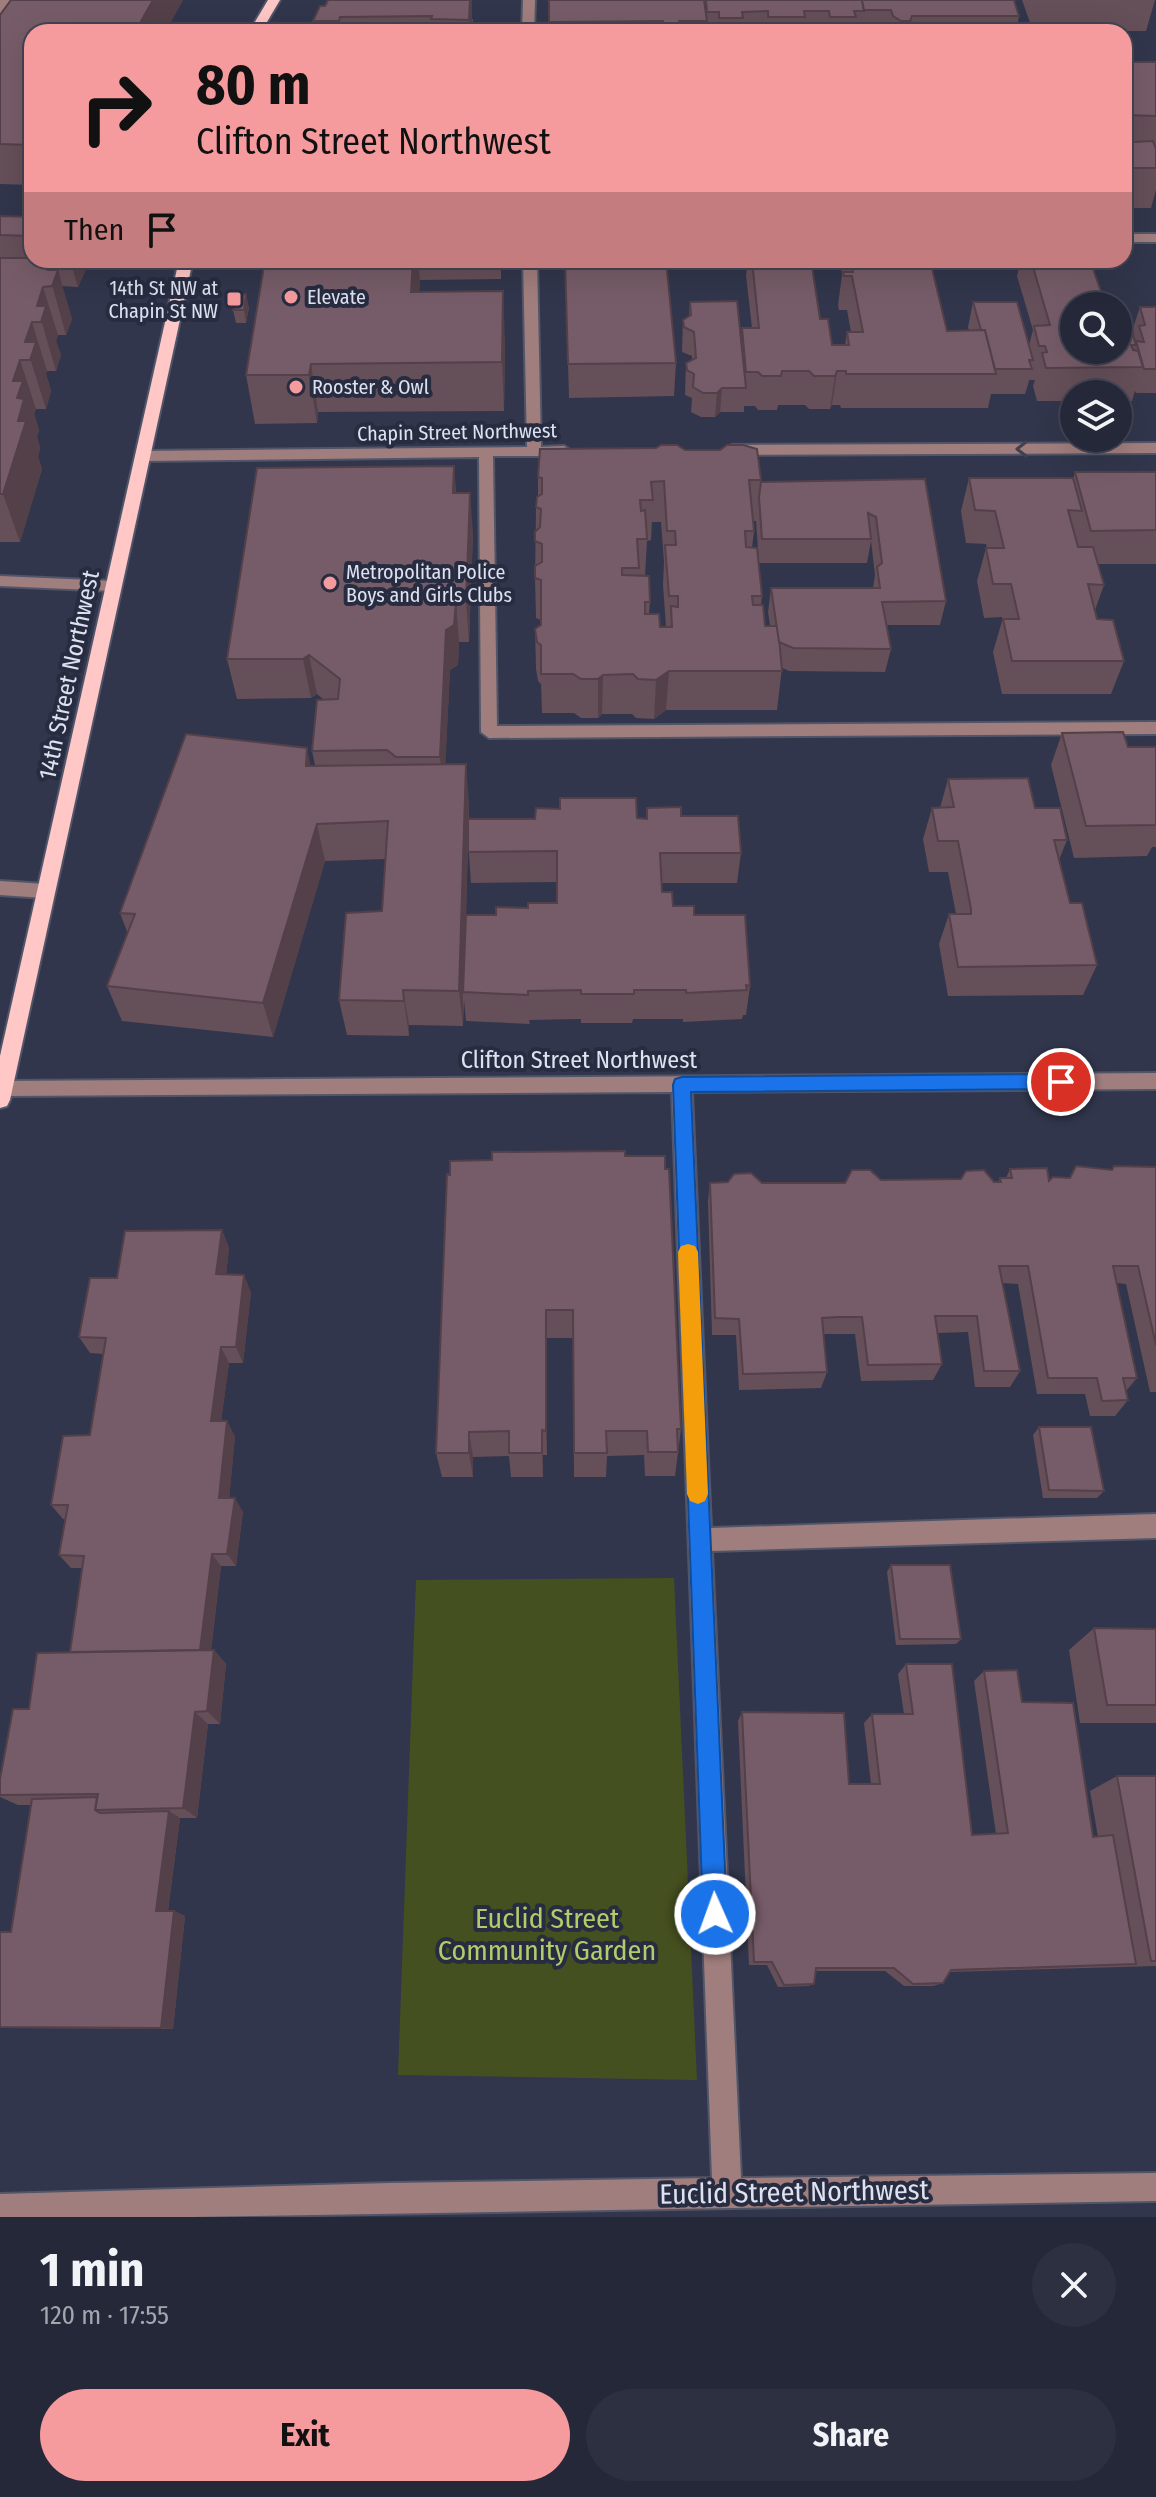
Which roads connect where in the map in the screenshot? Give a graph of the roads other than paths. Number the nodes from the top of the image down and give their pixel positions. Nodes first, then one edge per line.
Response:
1 (6, 0) edge
2 (274, 0) edge
3 (529, 0) edge
4 (0, 11) edge
5 (260, 24) edge
6 (528, 24) edge
7 (1132, 238) edge
8 (1156, 238) edge
9 (184, 268) edge
10 (530, 268) edge
11 (1156, 448) edge
12 (486, 451) junction
13 (534, 451) junction
14 (582, 451) edge
15 (710, 451) edge
16 (142, 456) junction
17 (0, 581) edge
18 (113, 586) junction
19 (1156, 728) edge
20 (0, 888) edge
21 (45, 891) junction
22 (1156, 1081) edge
23 (682, 1085) junction
24 (1, 1094) edge
25 (1156, 1526) edge
26 (700, 1540) junction
27 (1156, 2187) edge
28 (727, 2192) junction
29 (0, 2208) edge

1 - 4 street
2 - 5 main road
3 - 6 street
7 - 8 street
9 - 16 main road, 14th Street Northwest
10 - 13 street
11 -> 15 street
12 - 13 street, Chapin Street Northwest
12 - 16 street, Chapin Street Northwest
12 - 19 street
13 - 14 street, Chapin Street Northwest
16 - 18 main road, 14th Street Northwest
17 - 18 street
18 - 21 main road, 14th Street Northwest
20 - 21 street
21 - 24 main road, 14th Street Northwest
22 - 23 street, Clifton Street Northwest
23 - 24 street, Clifton Street Northwest
23 - 26 street
25 - 26 street
26 - 28 street
27 - 28 street, Euclid Street Northwest
28 - 29 street, Euclid Street Northwest

